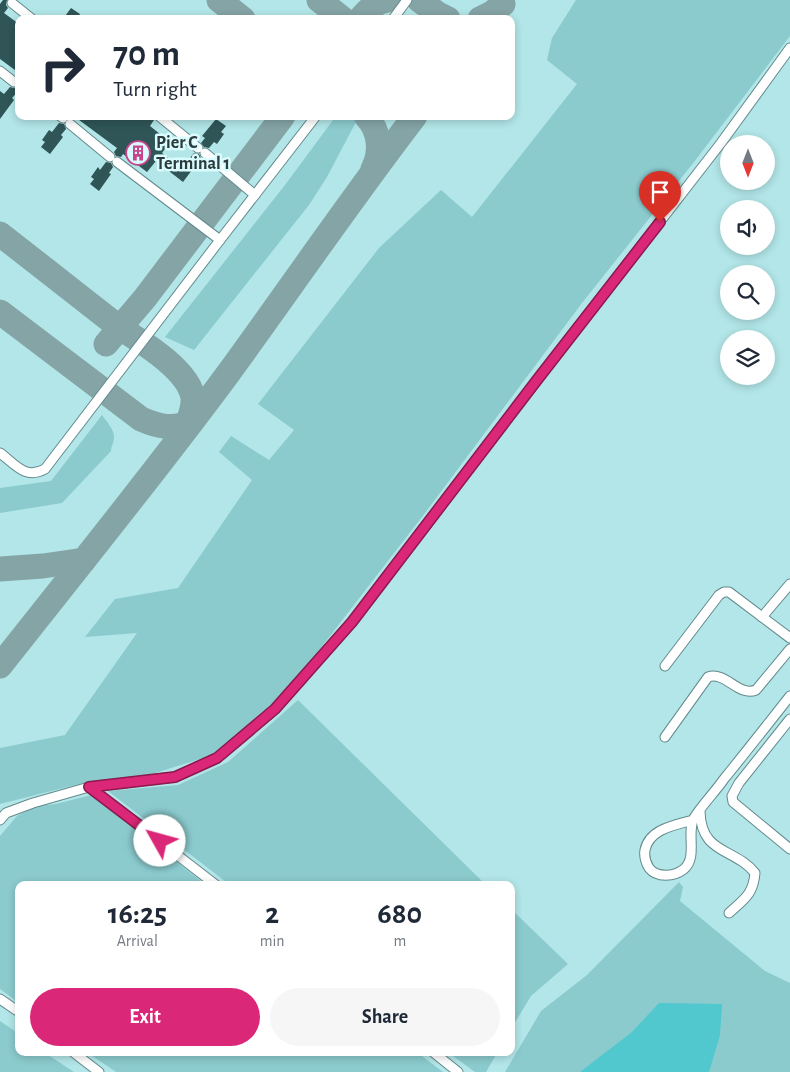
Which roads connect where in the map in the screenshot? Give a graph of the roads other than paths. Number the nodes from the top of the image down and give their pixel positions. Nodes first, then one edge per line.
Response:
1 (407, 0) edge
2 (12, 3) dead end
3 (27, 15) edge
4 (396, 15) edge
5 (790, 48) edge
6 (0, 71) edge
7 (14, 82) dead end
8 (65, 120) edge
9 (164, 120) edge
10 (313, 120) edge
11 (255, 195) junction
12 (220, 240) junction
13 (0, 453) edge
14 (790, 584) edge
15 (762, 617) junction
16 (790, 638) edge
17 (790, 649) edge
18 (665, 666) dead end
19 (790, 696) edge
20 (790, 719) edge
21 (664, 737) dead end
22 (89, 787) junction
23 (700, 811) junction
24 (0, 820) edge
25 (693, 820) junction
26 (790, 849) edge
27 (211, 881) edge
28 (729, 913) dead end
29 (0, 999) edge
30 (15, 1009) edge
31 (78, 1056) edge
32 (438, 1056) edge
33 (99, 1072) edge
34 (458, 1072) edge

1 - 4 lane
2 - 3 lane
5 - 22 lane
6 - 7 lane
8 - 12 lane
9 - 11 lane
10 - 11 lane
11 - 12 lane
12 - 13 lane
14 - 15 lane
15 - 16 lane
15 - 18 lane
17 - 21 lane
19 - 23 lane
20 - 26 lane
22 - 24 lane
22 - 27 lane
23 - 25 lane
23 - 28 lane
25 - 25 lane
29 - 30 lane
31 - 33 lane
32 - 34 lane

